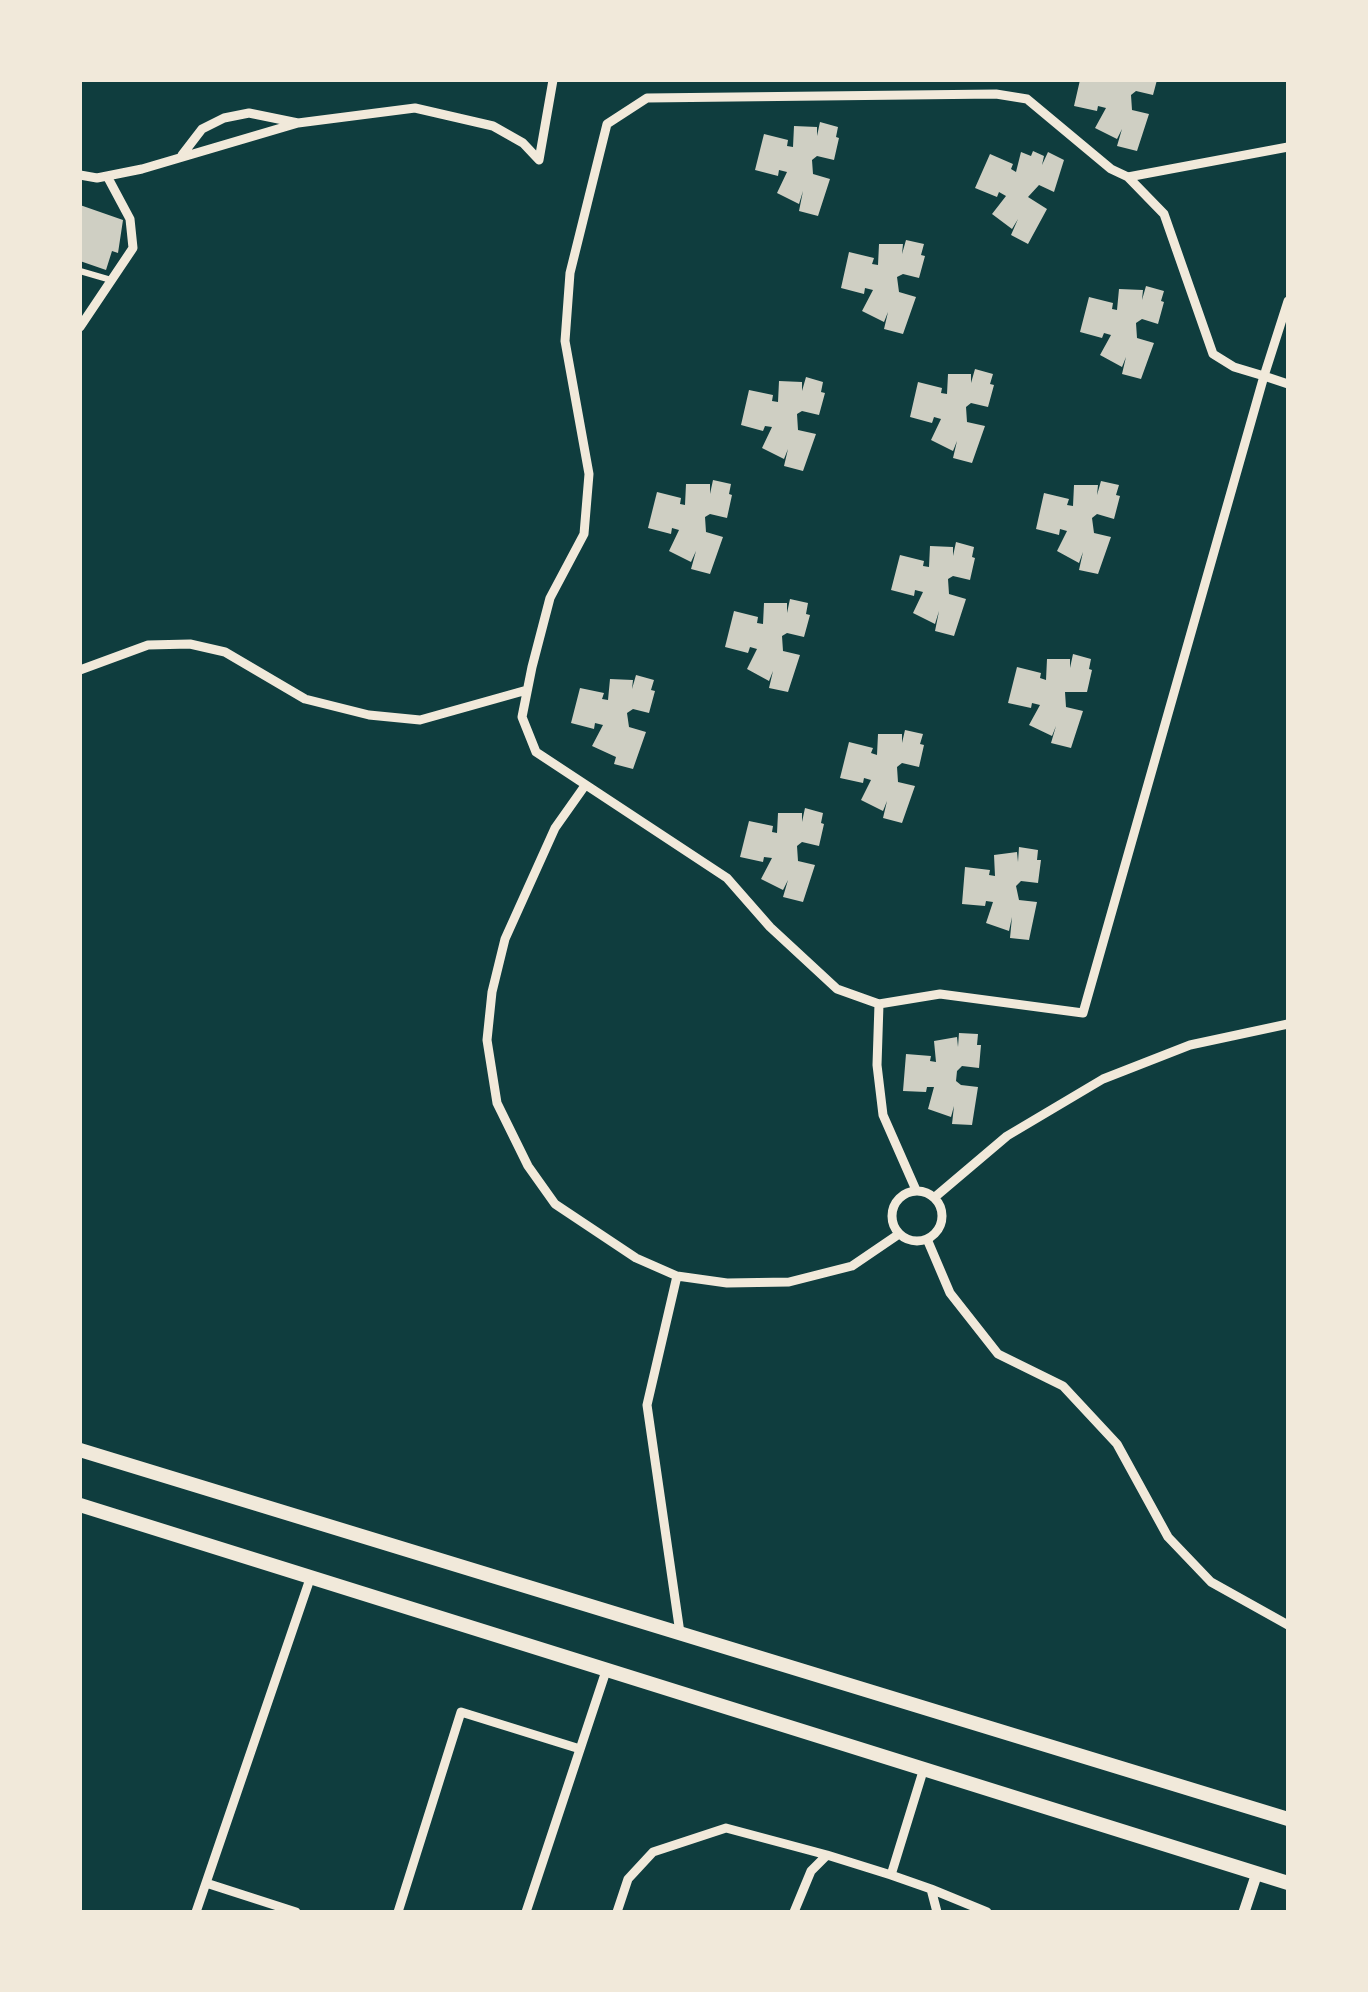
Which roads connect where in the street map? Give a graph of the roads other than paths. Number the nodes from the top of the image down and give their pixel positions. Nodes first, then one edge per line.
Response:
1 (554, 80) edge
2 (298, 123) junction
3 (1288, 147) edge
4 (182, 156) junction
5 (80, 175) edge
6 (106, 176) junction
7 (1128, 177) junction
8 (80, 270) edge
9 (111, 280) junction
10 (1288, 301) edge
11 (80, 327) edge
12 (1264, 376) junction
13 (1288, 384) edge
14 (80, 670) edge
15 (527, 690) junction
16 (584, 787) junction
17 (879, 1004) junction
18 (1288, 1024) edge
19 (916, 1190) junction
20 (935, 1197) junction
21 (899, 1234) junction
22 (927, 1240) junction
23 (677, 1276) junction
24 (80, 1450) edge
25 (80, 1504) edge
26 (310, 1576) junction
27 (1288, 1625) edge
28 (680, 1634) junction
29 (607, 1668) junction
30 (580, 1749) junction
31 (925, 1766) junction
32 (1288, 1819) edge
33 (827, 1855) junction
34 (1257, 1873) junction
35 (891, 1875) junction
36 (1288, 1883) edge
37 (206, 1884) junction
38 (931, 1889) junction
39 (196, 1912) edge
40 (296, 1912) edge
41 (398, 1912) edge
42 (526, 1912) edge
43 (617, 1912) edge
44 (794, 1912) edge
45 (938, 1912) edge
46 (987, 1912) edge
47 (1244, 1912) edge

1 - 2 street
2 - 4 street
2 - 4 street
3 - 7 street
4 - 6 street
5 - 6 street
6 - 9 street
7 - 12 street
7 - 15 street
8 - 9 street
9 - 11 street
10 - 12 street
12 - 13 street
12 - 17 street
14 - 15 street
15 - 16 street
16 - 17 street
16 - 23 street
17 - 19 street
18 - 20 street
19 - 20 street
19 - 21 street
20 - 22 street
21 - 22 street
21 - 23 street
22 - 27 street
23 - 28 street
24 - 28 highway
25 - 26 highway
26 - 29 highway
26 - 37 street
28 - 32 highway
29 - 30 street
29 - 31 highway
30 - 41 street
30 - 42 street
31 - 34 highway
31 - 35 street
33 - 35 street
33 - 43 street
33 - 44 street
34 - 36 highway
34 - 47 street
35 - 38 street
37 - 39 street
37 - 40 street
38 - 45 street
38 - 46 street

